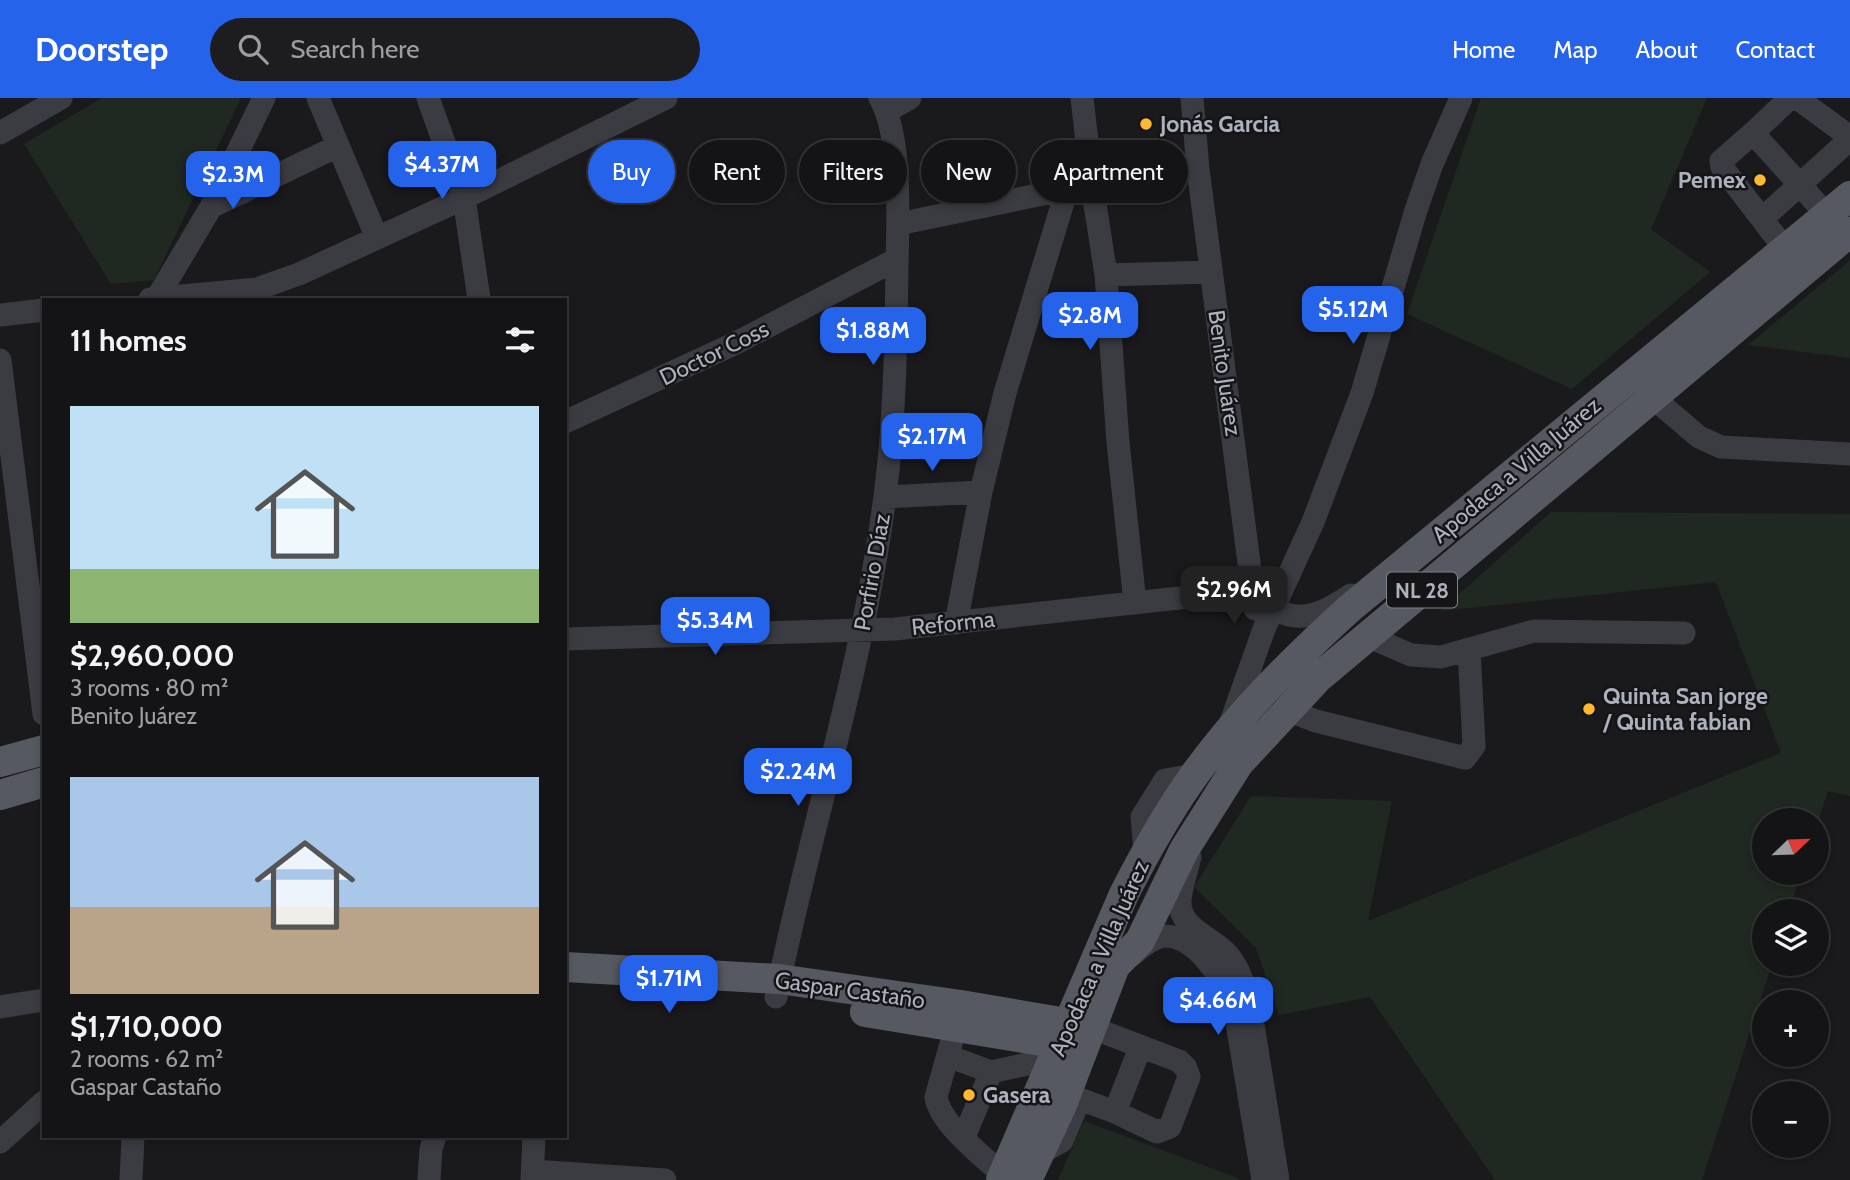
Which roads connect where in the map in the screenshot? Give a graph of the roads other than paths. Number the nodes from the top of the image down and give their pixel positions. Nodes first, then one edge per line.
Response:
1 (61, 98) edge
2 (264, 98) edge
3 (318, 98) edge
4 (428, 98) edge
5 (666, 98) edge
6 (910, 98) edge
7 (1082, 98) edge
8 (1193, 98) edge
9 (1461, 98) edge
10 (1790, 98) edge
11 (1797, 98) edge
12 (883, 104) edge
13 (0, 133) edge
14 (1752, 133) junction
15 (1850, 138) edge
16 (1087, 140) edge
17 (338, 146) junction
18 (1198, 169) junction
19 (1188, 171) edge
20 (1800, 186) junction
21 (1030, 196) edge
22 (1850, 196) edge
23 (464, 198) junction
24 (1062, 203) edge
25 (1095, 203) edge
26 (211, 207) junction
27 (1762, 219) junction
28 (1838, 223) edge
29 (898, 224) junction
30 (377, 238) junction
31 (1785, 249) junction
32 (897, 259) junction
33 (1211, 272) junction
34 (1105, 275) junction
35 (212, 297) edge
36 (157, 298) edge
37 (479, 298) edge
38 (42, 310) edge
39 (0, 315) edge
40 (0, 360) edge
41 (1652, 397) junction
42 (567, 421) edge
43 (1850, 454) edge
44 (981, 492) junction
45 (885, 497) junction
46 (1387, 578) junction
47 (1261, 602) junction
48 (1135, 603) junction
49 (956, 622) junction
50 (863, 629) junction
51 (1684, 633) dead end
52 (1367, 636) junction
53 (567, 639) edge
54 (1469, 649) junction
55 (42, 698) edge
56 (1287, 710) junction
57 (1228, 732) junction
58 (42, 750) edge
59 (0, 762) edge
60 (1196, 772) junction
61 (42, 783) edge
62 (0, 795) edge
63 (1191, 841) junction
64 (1161, 894) junction
65 (1185, 941) junction
66 (567, 967) edge
67 (1113, 970) junction
68 (567, 983) edge
69 (777, 988) junction
70 (42, 1000) edge
71 (0, 1007) edge
72 (959, 1016) junction
73 (1140, 1048) junction
74 (948, 1056) junction
75 (1071, 1059) junction
76 (991, 1072) junction
77 (42, 1104) edge
78 (1115, 1112) junction
79 (964, 1137) junction
80 (133, 1138) edge
81 (434, 1138) edge
82 (534, 1138) edge
83 (0, 1142) edge
84 (132, 1171) edge
85 (1017, 1172) edge
86 (533, 1176) edge
87 (112, 1180) edge
88 (429, 1180) edge
89 (665, 1180) edge
90 (1263, 1180) edge
91 (1278, 1180) edge

1 - 13 street
2 - 26 street
3 - 17 street
4 - 23 street
5 - 23 street
6 - 12 street
7 - 16 street
8 - 18 street, Benito Juárez
9 - 47 street
10 - 14 street
11 - 15 street
12 - 29 street, Porfirio Díaz
14 - 20 street
14 - 27 street
15 - 20 street
17 - 26 street
17 - 30 street
18 - 19 street
18 - 33 street, Benito Juárez
20 - 27 street
20 - 28 street
21 - 29 street
22 - 28 main road, Apodaca a Villa Juárez / NL 28
23 - 30 street
23 - 37 street
24 - 44 street
25 - 34 street
26 - 36 street
27 - 31 street
28 - 31 main road, Apodaca a Villa Juárez / NL 28
28 - 41 main road, Apodaca a Villa Juárez / NL 28
29 - 32 street, Porfirio Díaz
30 - 35 street
31 - 46 main road, Apodaca a Villa Juárez / NL 28
32 - 42 street, Doctor Coss
32 - 45 street, Porfirio Díaz
33 - 34 street
33 - 47 street, Benito Juárez
34 - 48 street
35 - 36 street
38 - 39 street
40 - 55 street
41 - 43 street
41 - 52 main road, Apodaca a Villa Juárez / NL 28
44 - 45 street
44 - 49 street
45 - 50 street, Porfirio Díaz
46 - 47 street, Reforma
46 - 57 main road, Apodaca a Villa Juárez / NL 28
47 - 48 street, Reforma
47 - 57 street
48 - 49 street, Reforma
49 - 50 street, Reforma
50 - 53 street, Reforma
50 - 69 street, Porfirio Díaz
51 - 54 street
52 - 54 street
52 - 56 main road, Apodaca a Villa Juárez / NL 28
54 - 56 street
56 - 63 main road, Apodaca a Villa Juárez / NL 28
57 - 60 main road, Apodaca a Villa Juárez / NL 28
58 - 59 main road
60 - 64 street
60 - 75 main road, Apodaca a Villa Juárez / NL 28
61 - 62 main road
63 - 64 main road, Apodaca a Villa Juárez / NL 28
63 - 91 street
64 - 65 street
64 - 67 main road, Apodaca a Villa Juárez / NL 28
65 - 67 street
65 - 90 street
66 - 69 main road, Gaspar Castaño
67 - 75 main road, Apodaca a Villa Juárez / NL 28
68 - 69 main road, Gaspar Castaño
69 - 72 main road, Gaspar Castaño
70 - 71 street
72 - 74 street
72 - 75 main road, Gaspar Castaño
73 - 75 street
73 - 78 street
73 - 78 street
74 - 76 street
74 - 79 street
75 - 76 street
75 - 78 street
75 - 85 main road, Apodaca a Villa Juárez / NL 28
75 - 85 main road, Apodaca a Villa Juárez / NL 28
76 - 79 street
77 - 83 street
79 - 85 street
80 - 84 street
81 - 88 street
82 - 86 street
84 - 87 street
86 - 89 street

